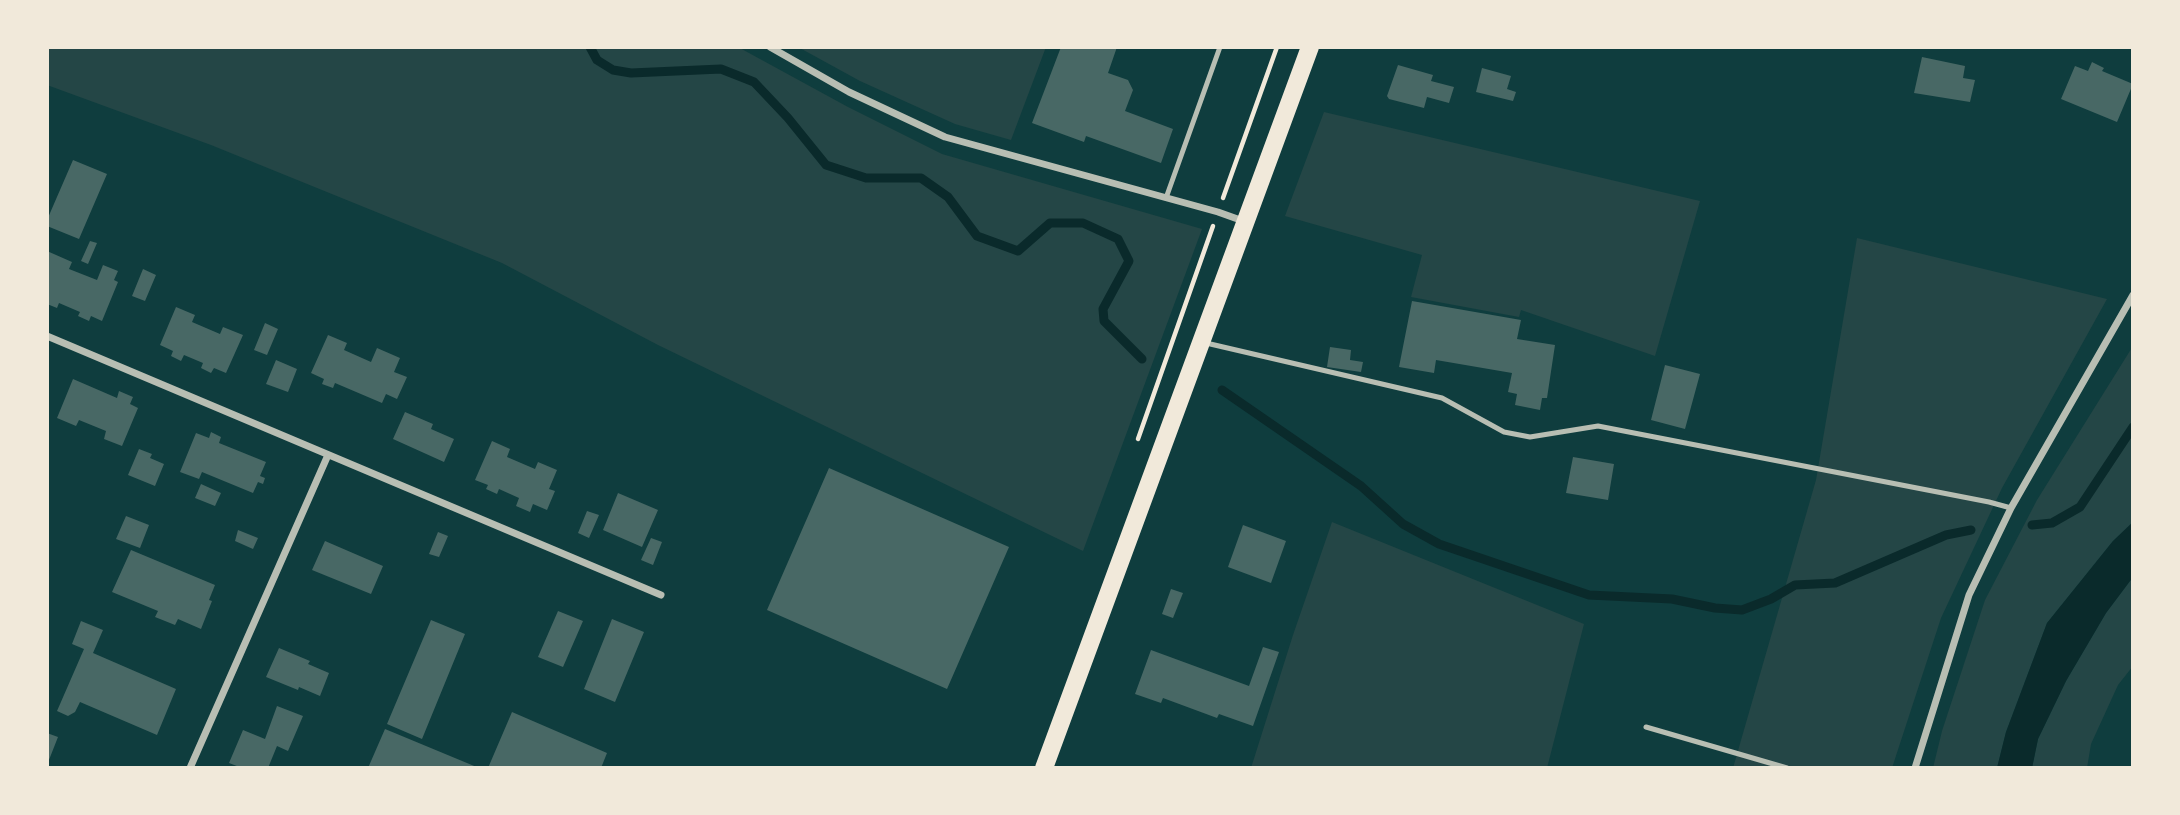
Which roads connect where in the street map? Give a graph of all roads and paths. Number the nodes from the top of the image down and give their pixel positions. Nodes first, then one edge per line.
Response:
1 (770, 47) edge
2 (1220, 47) edge
3 (1277, 47) edge
4 (1310, 47) edge
5 (1166, 198) junction
6 (1218, 212) junction
7 (1247, 222) junction
8 (2133, 295) edge
9 (47, 336) edge
10 (1202, 342) junction
11 (1137, 444) dead end
12 (328, 455) junction
13 (2011, 508) junction
14 (661, 595) dead end
15 (1646, 727) dead end
16 (190, 768) edge
17 (1044, 768) edge
18 (1787, 768) edge
19 (1915, 768) edge

1 - 5 street
2 - 5 lane
3 - 6 path
4 - 7 main road
5 - 6 street
6 - 7 street
6 - 11 path
7 - 10 main road
8 - 13 street
9 - 12 street
10 - 13 lane
10 - 17 main road
12 - 14 street
12 - 16 street
13 - 19 street
15 - 18 lane

